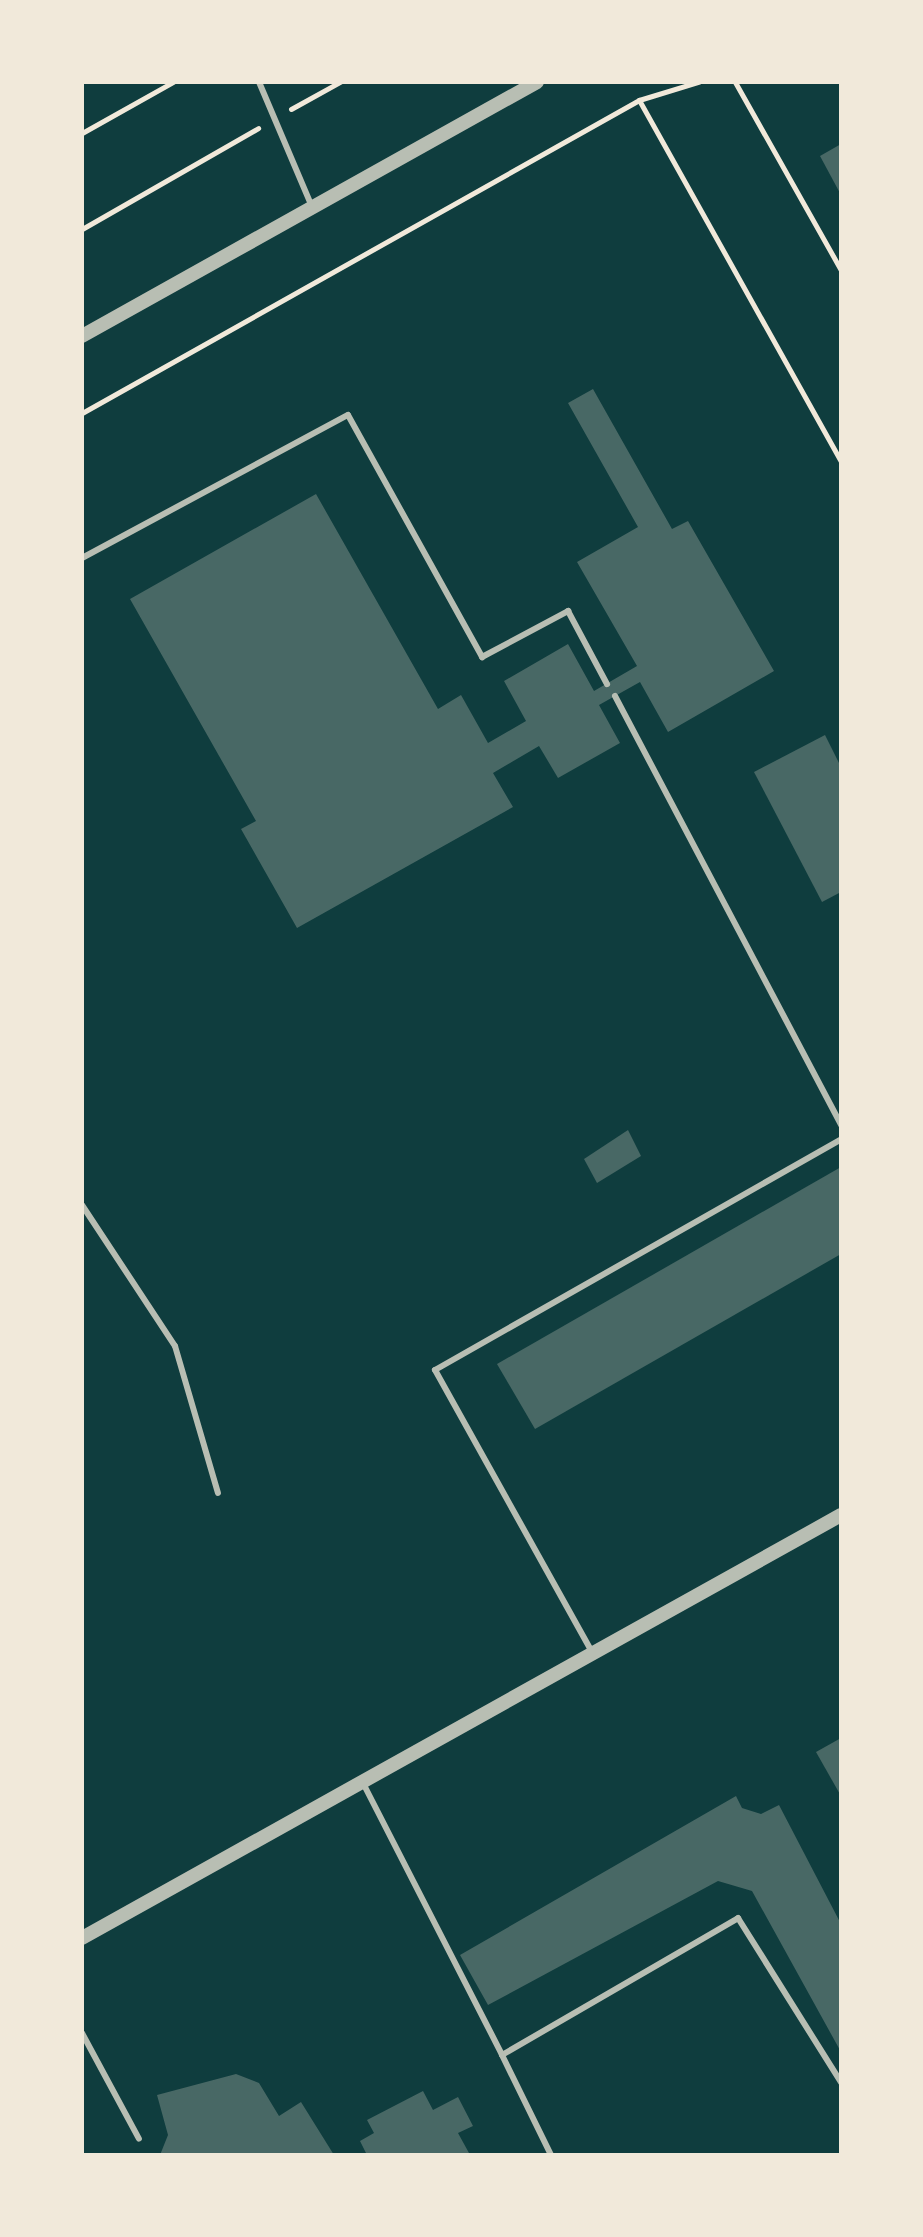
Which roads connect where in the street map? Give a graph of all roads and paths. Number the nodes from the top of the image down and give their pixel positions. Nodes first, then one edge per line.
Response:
1 (173, 82) edge
2 (259, 82) edge
3 (340, 82) edge
4 (537, 82) edge
5 (698, 82) edge
6 (735, 82) edge
7 (639, 100) junction
8 (275, 118) junction
9 (82, 133) edge
10 (312, 207) junction
11 (82, 229) edge
12 (841, 270) edge
13 (82, 336) edge
14 (82, 413) edge
15 (841, 462) edge
16 (82, 558) edge
17 (607, 684) dead end
18 (615, 696) dead end
19 (841, 1125) edge
20 (841, 1139) edge
21 (82, 1205) edge
22 (218, 1493) dead end
23 (841, 1515) edge
24 (594, 1655) junction
25 (363, 1783) junction
26 (82, 1938) edge
27 (82, 2033) edge
28 (502, 2055) junction
29 (841, 2082) edge
30 (139, 2139) dead end
31 (551, 2155) edge

1 - 9 path
2 - 8 lane
3 - 8 path
4 - 10 street
5 - 7 path
6 - 12 path
7 - 14 path
7 - 15 path
8 - 10 lane
8 - 11 path
10 - 13 street
16 - 17 lane
18 - 19 lane
20 - 24 lane
21 - 22 lane
23 - 24 street
24 - 25 street
25 - 26 street
25 - 28 lane
27 - 30 lane
28 - 29 lane
28 - 31 lane

